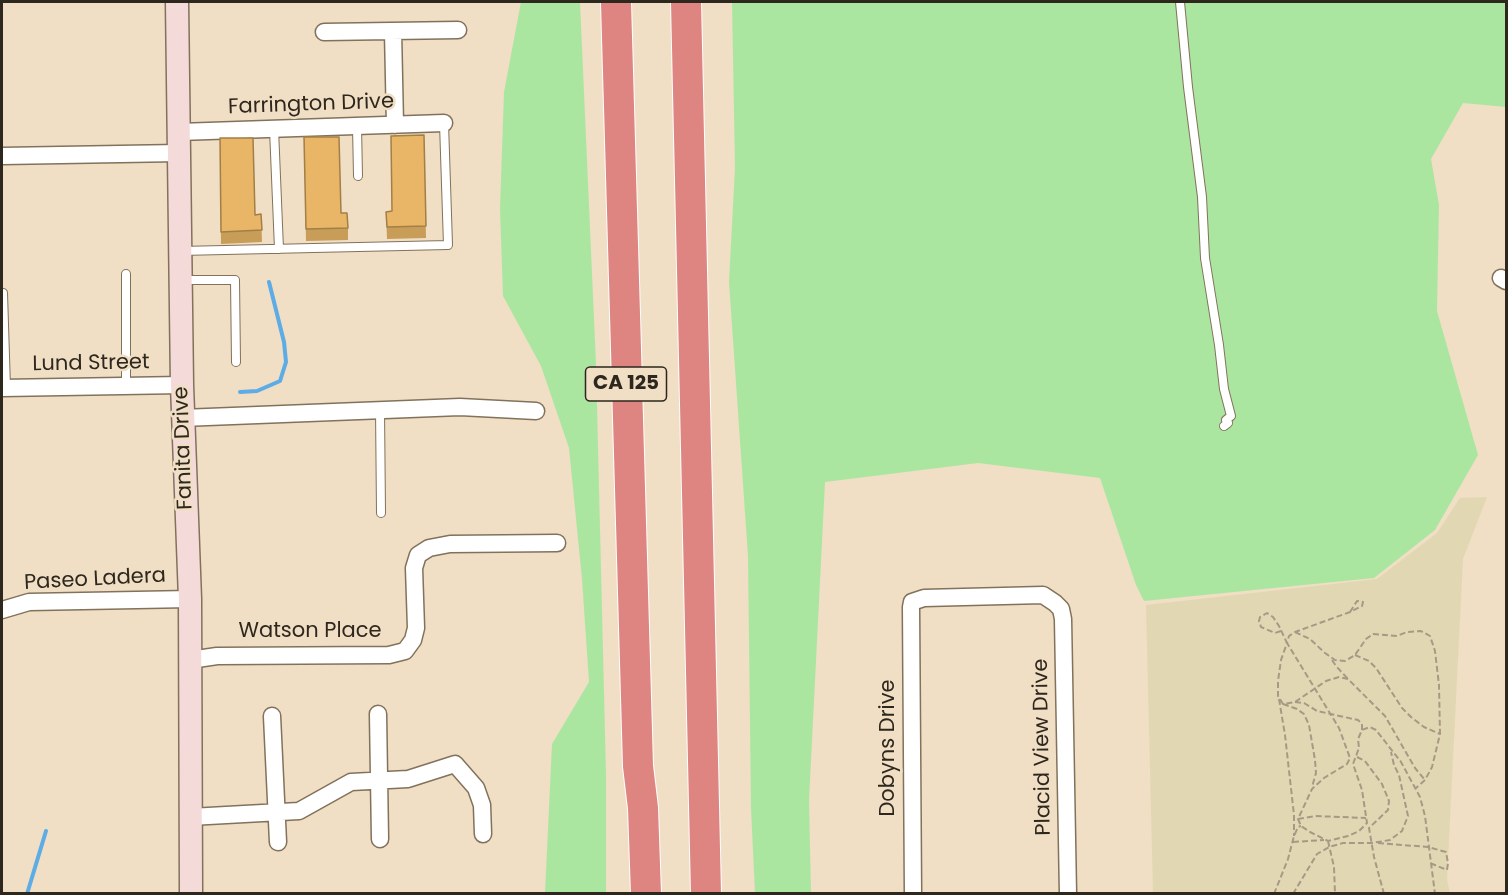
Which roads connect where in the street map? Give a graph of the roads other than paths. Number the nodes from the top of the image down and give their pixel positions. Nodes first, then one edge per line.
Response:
1 (177, 2) edge
2 (616, 2) edge
3 (686, 2) edge
4 (1180, 2) edge
5 (458, 30) dead end
6 (393, 31) junction
7 (324, 32) dead end
8 (444, 123) joint
9 (395, 125) junction
10 (357, 126) junction
11 (274, 129) junction
12 (179, 142) junction
13 (2, 156) edge
14 (358, 176) dead end
15 (279, 249) junction
16 (180, 251) junction
17 (126, 274) dead end
18 (180, 280) junction
19 (3, 293) edge
20 (236, 362) dead end
21 (182, 385) junction
22 (126, 386) junction
23 (4, 388) edge
24 (380, 409) junction
25 (536, 411) dead end
26 (183, 418) junction
27 (1224, 426) dead end
28 (381, 513) dead end
29 (557, 543) dead end
30 (190, 599) junction
31 (912, 602) joint
32 (2, 610) edge
33 (190, 660) junction
34 (702, 674) junction
35 (378, 714) dead end
36 (273, 716) dead end
37 (638, 766) junction
38 (377, 780) junction
39 (277, 812) junction
40 (190, 817) junction
41 (483, 834) dead end
42 (380, 839) dead end
43 (278, 842) dead end
44 (191, 894) edge
45 (630, 894) edge
46 (645, 894) edge
47 (706, 894) edge
48 (720, 894) edge
49 (913, 894) edge
50 (1068, 894) edge

1 - 12 main road, Fanita Drive
2 - 37 highway, CA 125
3 - 34 highway, CA 125
4 - 27 lane
5 - 6 street
6 - 7 street
6 - 9 street
8 - 9 street, Farrington Drive
8 - 15 lane
9 - 10 street, Farrington Drive
10 - 11 street, Farrington Drive
10 - 14 lane
11 - 12 street, Farrington Drive
11 - 15 lane
12 - 13 street, Farrington Drive
12 - 16 main road, Fanita Drive
15 - 16 lane
16 - 18 main road, Fanita Drive
17 - 22 lane
18 - 20 lane
18 - 21 main road, Fanita Drive
19 - 23 lane
21 - 22 street, Lund Street
21 - 26 main road, Fanita Drive
22 - 23 street, Lund Street
24 - 25 street
24 - 26 street
24 - 28 lane
26 - 30 main road, Fanita Drive
29 - 33 street, Watson Place
30 - 32 street, Paseo Ladera
30 - 33 main road, Fanita Drive
31 - 49 street, Dobyns Drive
31 - 50 street, Placid View Drive
33 - 40 main road, Fanita Drive
34 - 47 highway, CA 125
34 - 48 highway
35 - 38 street
36 - 39 street
37 - 45 highway
37 - 46 highway, CA 125
38 - 39 street
38 - 41 street
38 - 42 street
39 - 40 street
39 - 43 street
40 - 44 main road, Fanita Drive

